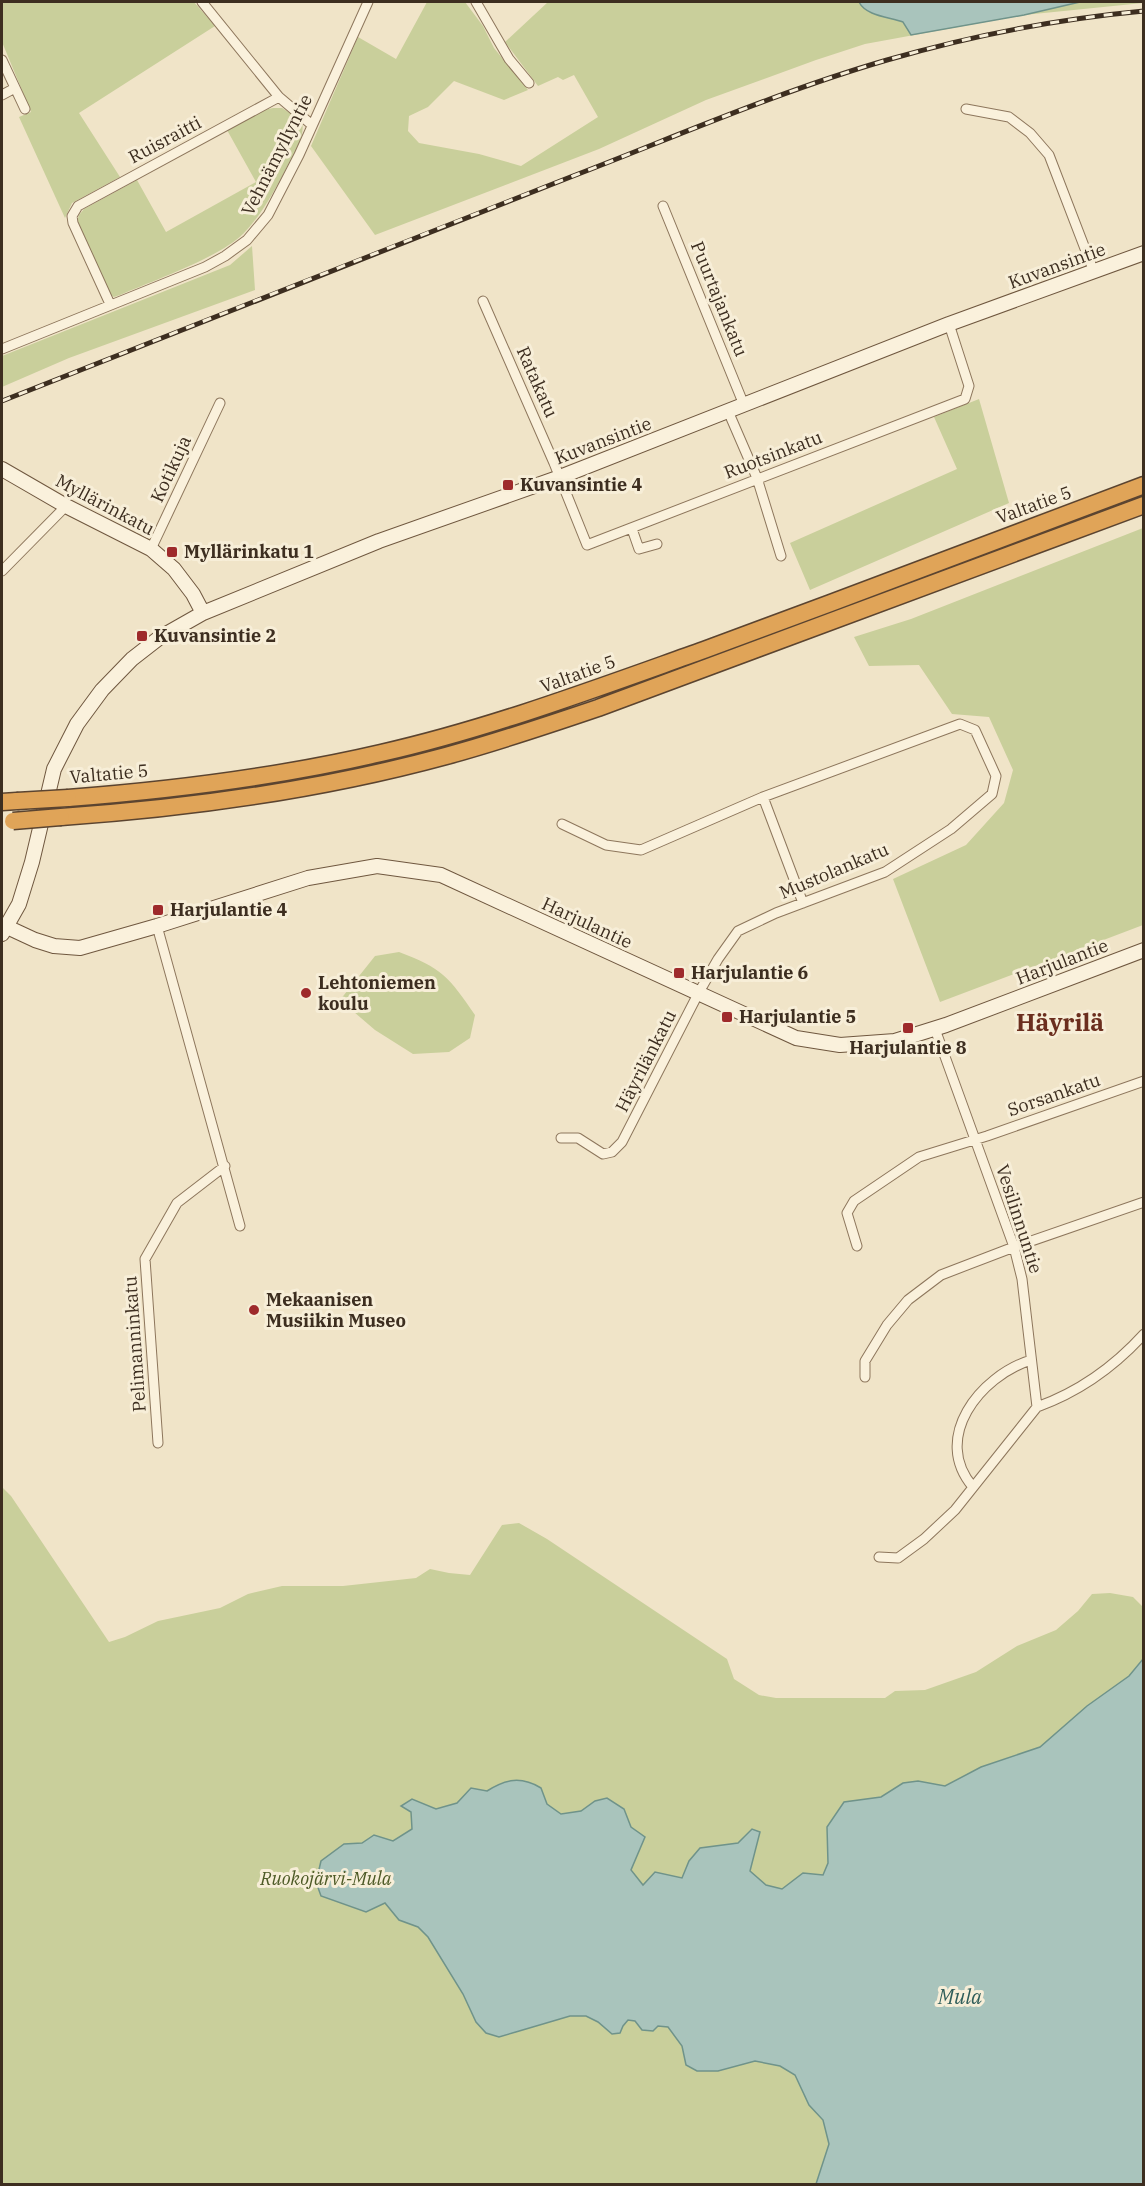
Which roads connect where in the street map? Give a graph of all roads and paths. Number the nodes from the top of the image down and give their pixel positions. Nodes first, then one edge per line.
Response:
1 (202, 2) edge
2 (368, 2) edge
3 (476, 2) edge
4 (2, 60) edge
5 (529, 83) dead end
6 (15, 88) junction
7 (2, 95) edge
8 (279, 97) junction
9 (25, 109) dead end
10 (966, 109) dead end
11 (312, 125) junction
12 (663, 206) dead end
13 (1143, 254) edge
14 (1094, 272) junction
15 (483, 301) dead end
16 (110, 304) junction
17 (949, 324) junction
18 (2, 350) edge
19 (220, 403) dead end
20 (744, 405) junction
21 (728, 411) junction
22 (2, 469) edge
23 (560, 477) junction
24 (757, 478) junction
25 (1143, 485) edge
26 (1143, 505) edge
27 (66, 506) junction
28 (632, 529) junction
29 (657, 544) dead end
30 (151, 549) junction
31 (782, 556) dead end
32 (2, 572) edge
33 (202, 613) junction
34 (763, 797) junction
35 (9, 802) edge
36 (8, 821) edge
37 (562, 824) dead end
38 (32, 862) joint
39 (802, 903) junction
40 (157, 926) junction
41 (4, 931) edge
42 (1143, 950) edge
43 (698, 994) junction
44 (935, 1029) junction
45 (1143, 1081) edge
46 (561, 1138) dead end
47 (976, 1140) junction
48 (225, 1166) junction
49 (1143, 1202) edge
50 (240, 1226) dead end
51 (857, 1246) dead end
52 (1014, 1247) junction
53 (1143, 1334) edge
54 (1031, 1360) junction
55 (865, 1377) dead end
56 (1037, 1407) junction
57 (158, 1443) dead end
58 (973, 1487) junction
59 (879, 1557) dead end

1 - 8 street
2 - 11 street, Vehnämyllyntie
3 - 5 street
4 - 6 street
6 - 7 street
6 - 9 street
8 - 11 street
8 - 16 street, Ruisraitti
10 - 14 street
11 - 16 street, Vehnämyllyntie
12 - 20 street, Puurtajankatu
13 - 14 street, Kuvansintie
14 - 17 street, Kuvansintie
15 - 23 street, Ratakatu
16 - 18 street, Vehnämyllyntie
17 - 20 street, Kuvansintie
17 - 24 street, Ruotsinkatu
19 - 30 street, Kotikuja
20 - 21 street, Kuvansintie
21 - 23 street, Kuvansintie
21 - 24 street
22 - 27 street, Myllärinkatu
23 - 28 street, Ruotsinkatu
23 - 33 street, Kuvansintie
24 - 28 street, Ruotsinkatu
24 - 31 street
25 - 35 highway, Valtatie 5, bridge
26 - 36 highway, bridge
27 - 30 street, Myllärinkatu
27 - 32 street
28 - 29 street
30 - 33 street, Myllärinkatu
33 - 38 street, Kuvansintie
34 - 37 street, Mustolankatu
34 - 39 street
34 - 39 street, Mustolankatu
38 - 41 street, Harjulantie
39 - 43 street, Mustolankatu
40 - 41 street, Harjulantie
40 - 43 street, Harjulantie
40 - 48 street
42 - 44 street, Harjulantie
43 - 44 street, Harjulantie
43 - 46 street, Häyrilänkatu
44 - 47 street, Vesilinnuntie
45 - 47 street, Sorsankatu
47 - 51 street, Sorsankatu
47 - 52 street, Vesilinnuntie
48 - 50 street
48 - 57 street, Pelimanninkatu
49 - 52 street
52 - 54 street, Vesilinnuntie
52 - 55 street
53 - 56 street
54 - 56 street, Vesilinnuntie
54 - 58 street
56 - 58 street
58 - 59 street

